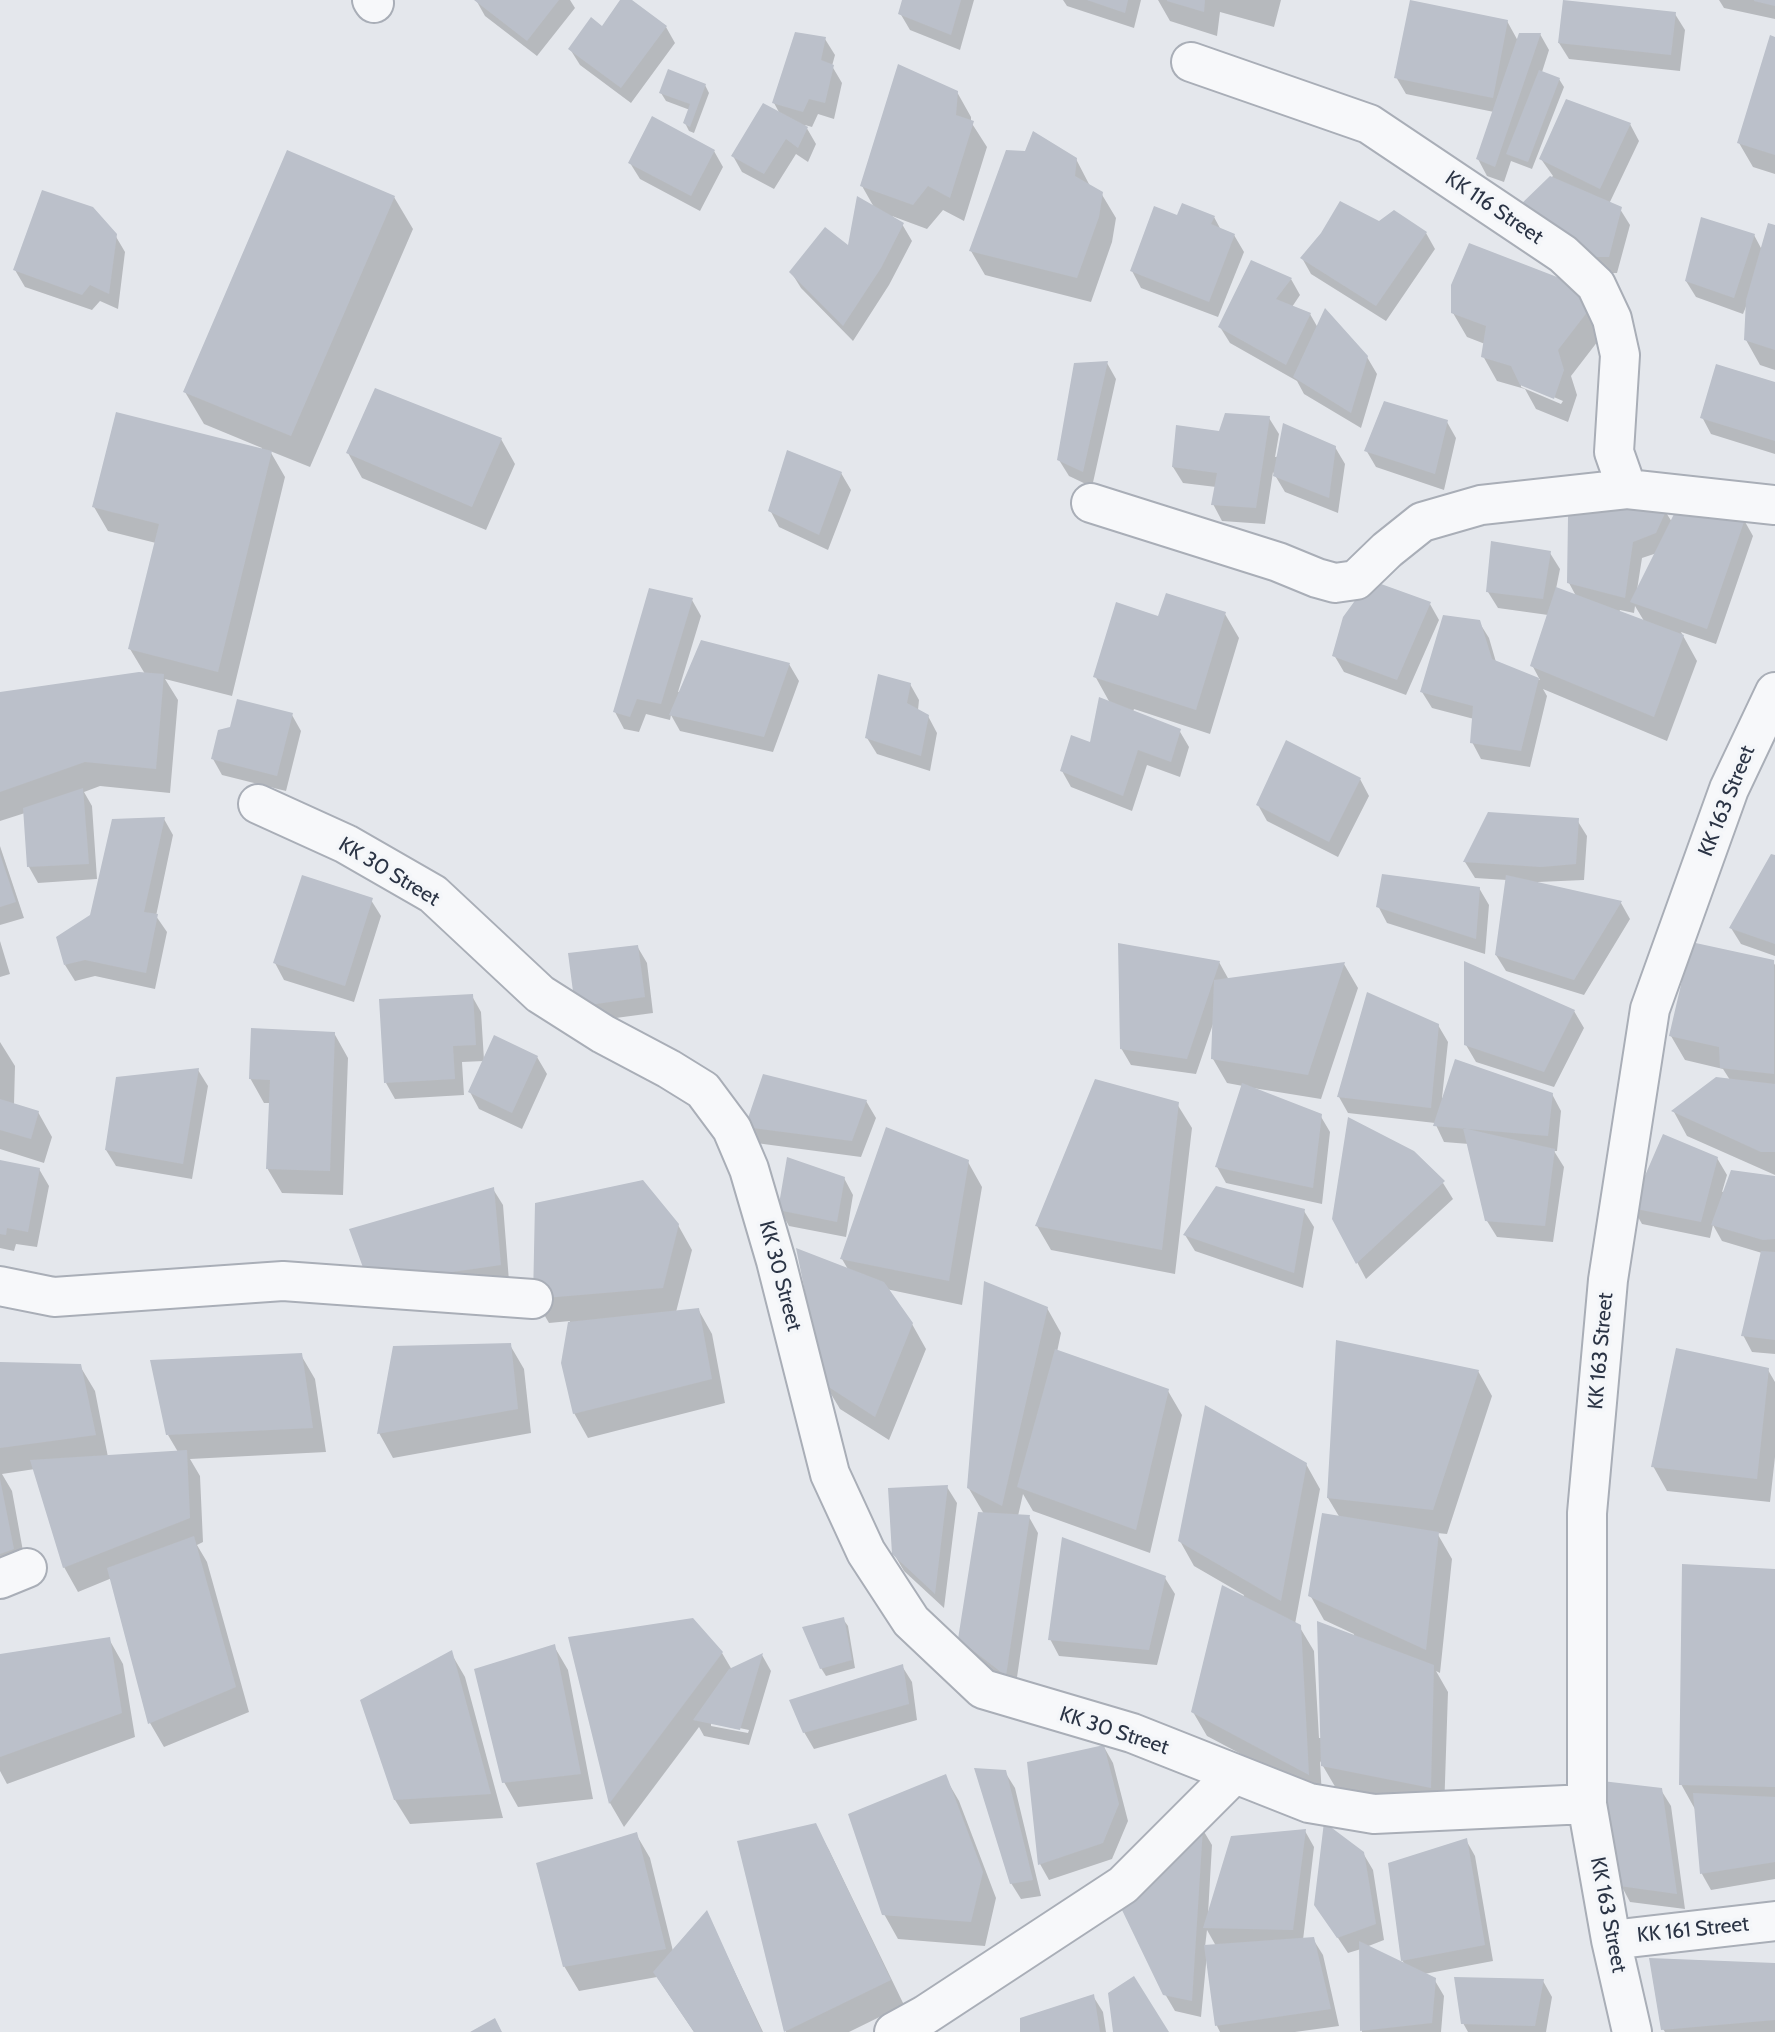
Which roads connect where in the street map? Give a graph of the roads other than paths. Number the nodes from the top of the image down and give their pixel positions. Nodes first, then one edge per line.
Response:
1 (1191, 62) dead end
2 (1627, 489) junction
3 (1091, 503) dead end
4 (1775, 505) edge
5 (1775, 692) edge
6 (258, 804) dead end
7 (0, 1286) edge
8 (533, 1299) dead end
9 (1234, 1774) junction
10 (1587, 1804) junction
11 (1775, 1921) edge
12 (1611, 1940) junction
13 (894, 2032) edge
14 (1632, 2032) edge

1 - 2 street, KK 116 Street
2 - 3 street
2 - 4 street
5 - 10 street, KK 163 Street
6 - 9 street, KK 30 Street
7 - 8 street
9 - 10 street, KK 30 Street
9 - 13 street
10 - 12 street, KK 163 Street
11 - 12 street, KK 161 Street
12 - 14 street, KK 163 Street

